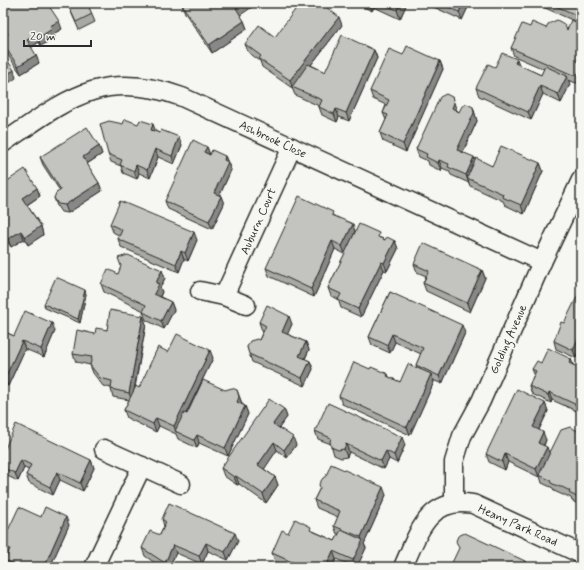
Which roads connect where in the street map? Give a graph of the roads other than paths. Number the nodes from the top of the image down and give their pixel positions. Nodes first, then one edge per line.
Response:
1 (3, 143) edge
2 (292, 147) junction
3 (581, 180) edge
4 (542, 262) junction
5 (200, 291) dead end
6 (224, 296) junction
7 (246, 305) dead end
8 (104, 449) dead end
9 (142, 466) junction
10 (181, 484) dead end
11 (454, 502) junction
12 (581, 554) edge
13 (94, 567) edge
14 (403, 567) edge

1 - 2 street, Ashbrook Close
2 - 4 street, Ashbrook Close
2 - 6 street, Auburn Court
3 - 4 street, Golding Avenue
4 - 11 street, Golding Avenue
5 - 6 street
6 - 7 street
8 - 9 street
9 - 10 street
9 - 13 street
11 - 12 street, Heany Park Road
11 - 14 street

